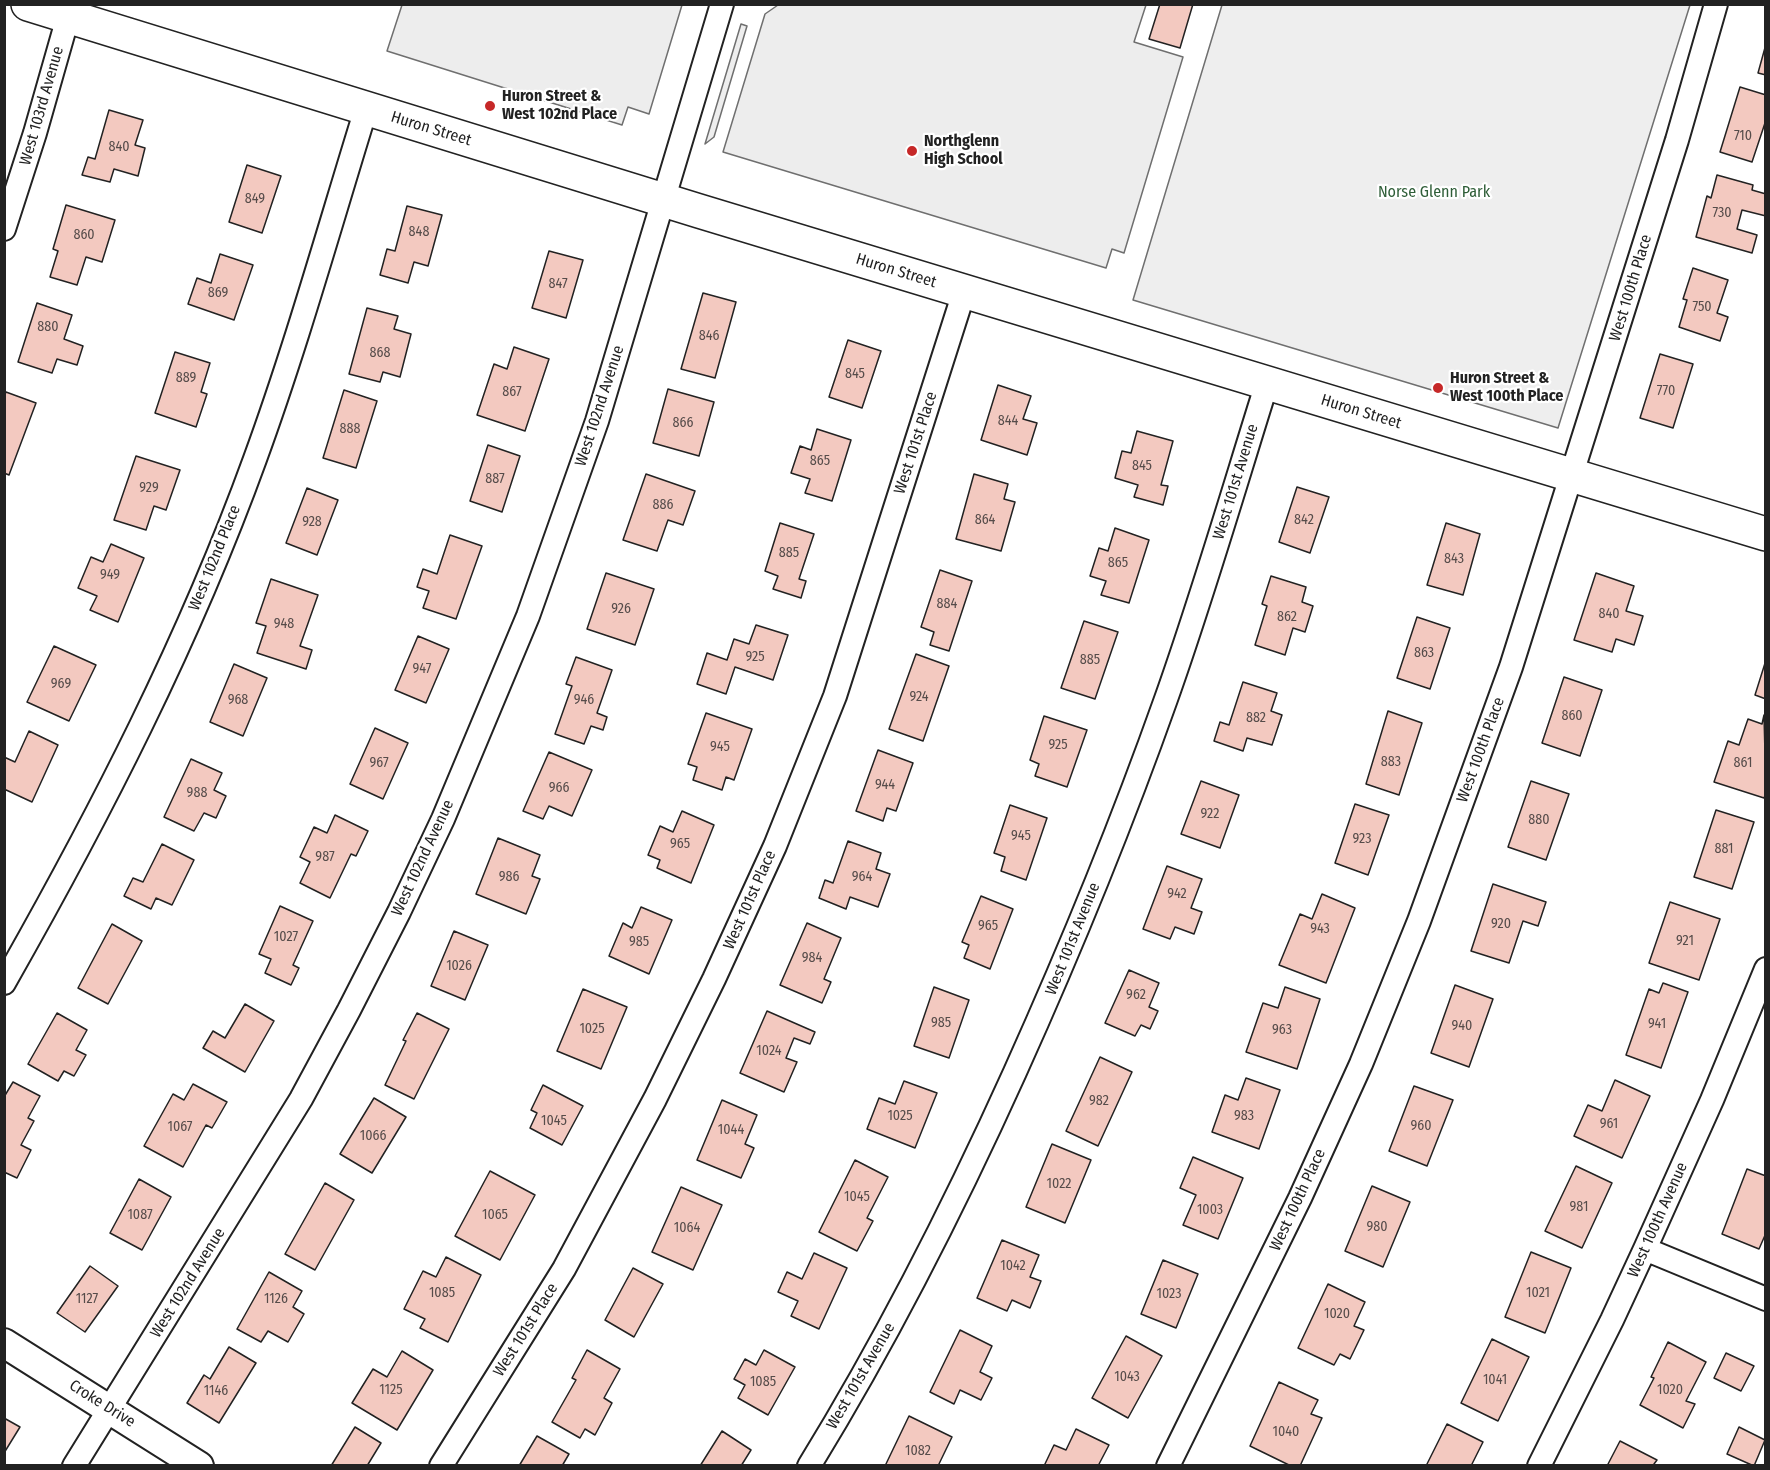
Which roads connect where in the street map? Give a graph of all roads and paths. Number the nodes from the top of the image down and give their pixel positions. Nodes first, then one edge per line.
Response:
1 (28, 4) edge
2 (1716, 4) edge
3 (725, 8) edge
4 (68, 17) junction
5 (366, 109) junction
6 (664, 201) junction
7 (4, 229) edge
8 (964, 292) junction
9 (1267, 383) junction
10 (1572, 476) junction
11 (1766, 534) edge
12 (1766, 969) edge
13 (4, 982) edge
14 (1644, 1249) junction
15 (1766, 1299) edge
16 (4, 1343) edge
17 (110, 1409) junction
18 (74, 1466) edge
19 (199, 1466) edge
20 (441, 1466) edge
21 (810, 1466) edge
22 (1168, 1466) edge
23 (1539, 1466) edge

1 - 4 main road, Huron Street
2 - 10 street, West 100th Place
3 - 6 street, West 102nd Avenue
4 - 5 main road, Huron Street
4 - 7 street, West 103rd Avenue
5 - 6 main road, Huron Street
5 - 13 street, West 102nd Place
6 - 8 main road, Huron Street
6 - 17 street, West 102nd Avenue
8 - 9 main road, Huron Street
8 - 20 street, West 101st Place
9 - 10 main road, Huron Street
9 - 21 street, West 101st Avenue
10 - 11 main road, Huron Street
10 - 22 street, West 100th Place
12 - 14 street, West 100th Avenue
14 - 15 street
14 - 23 street, West 100th Avenue
16 - 17 street, Croke Drive
17 - 18 street, West 102nd Avenue
17 - 19 street, Croke Drive

